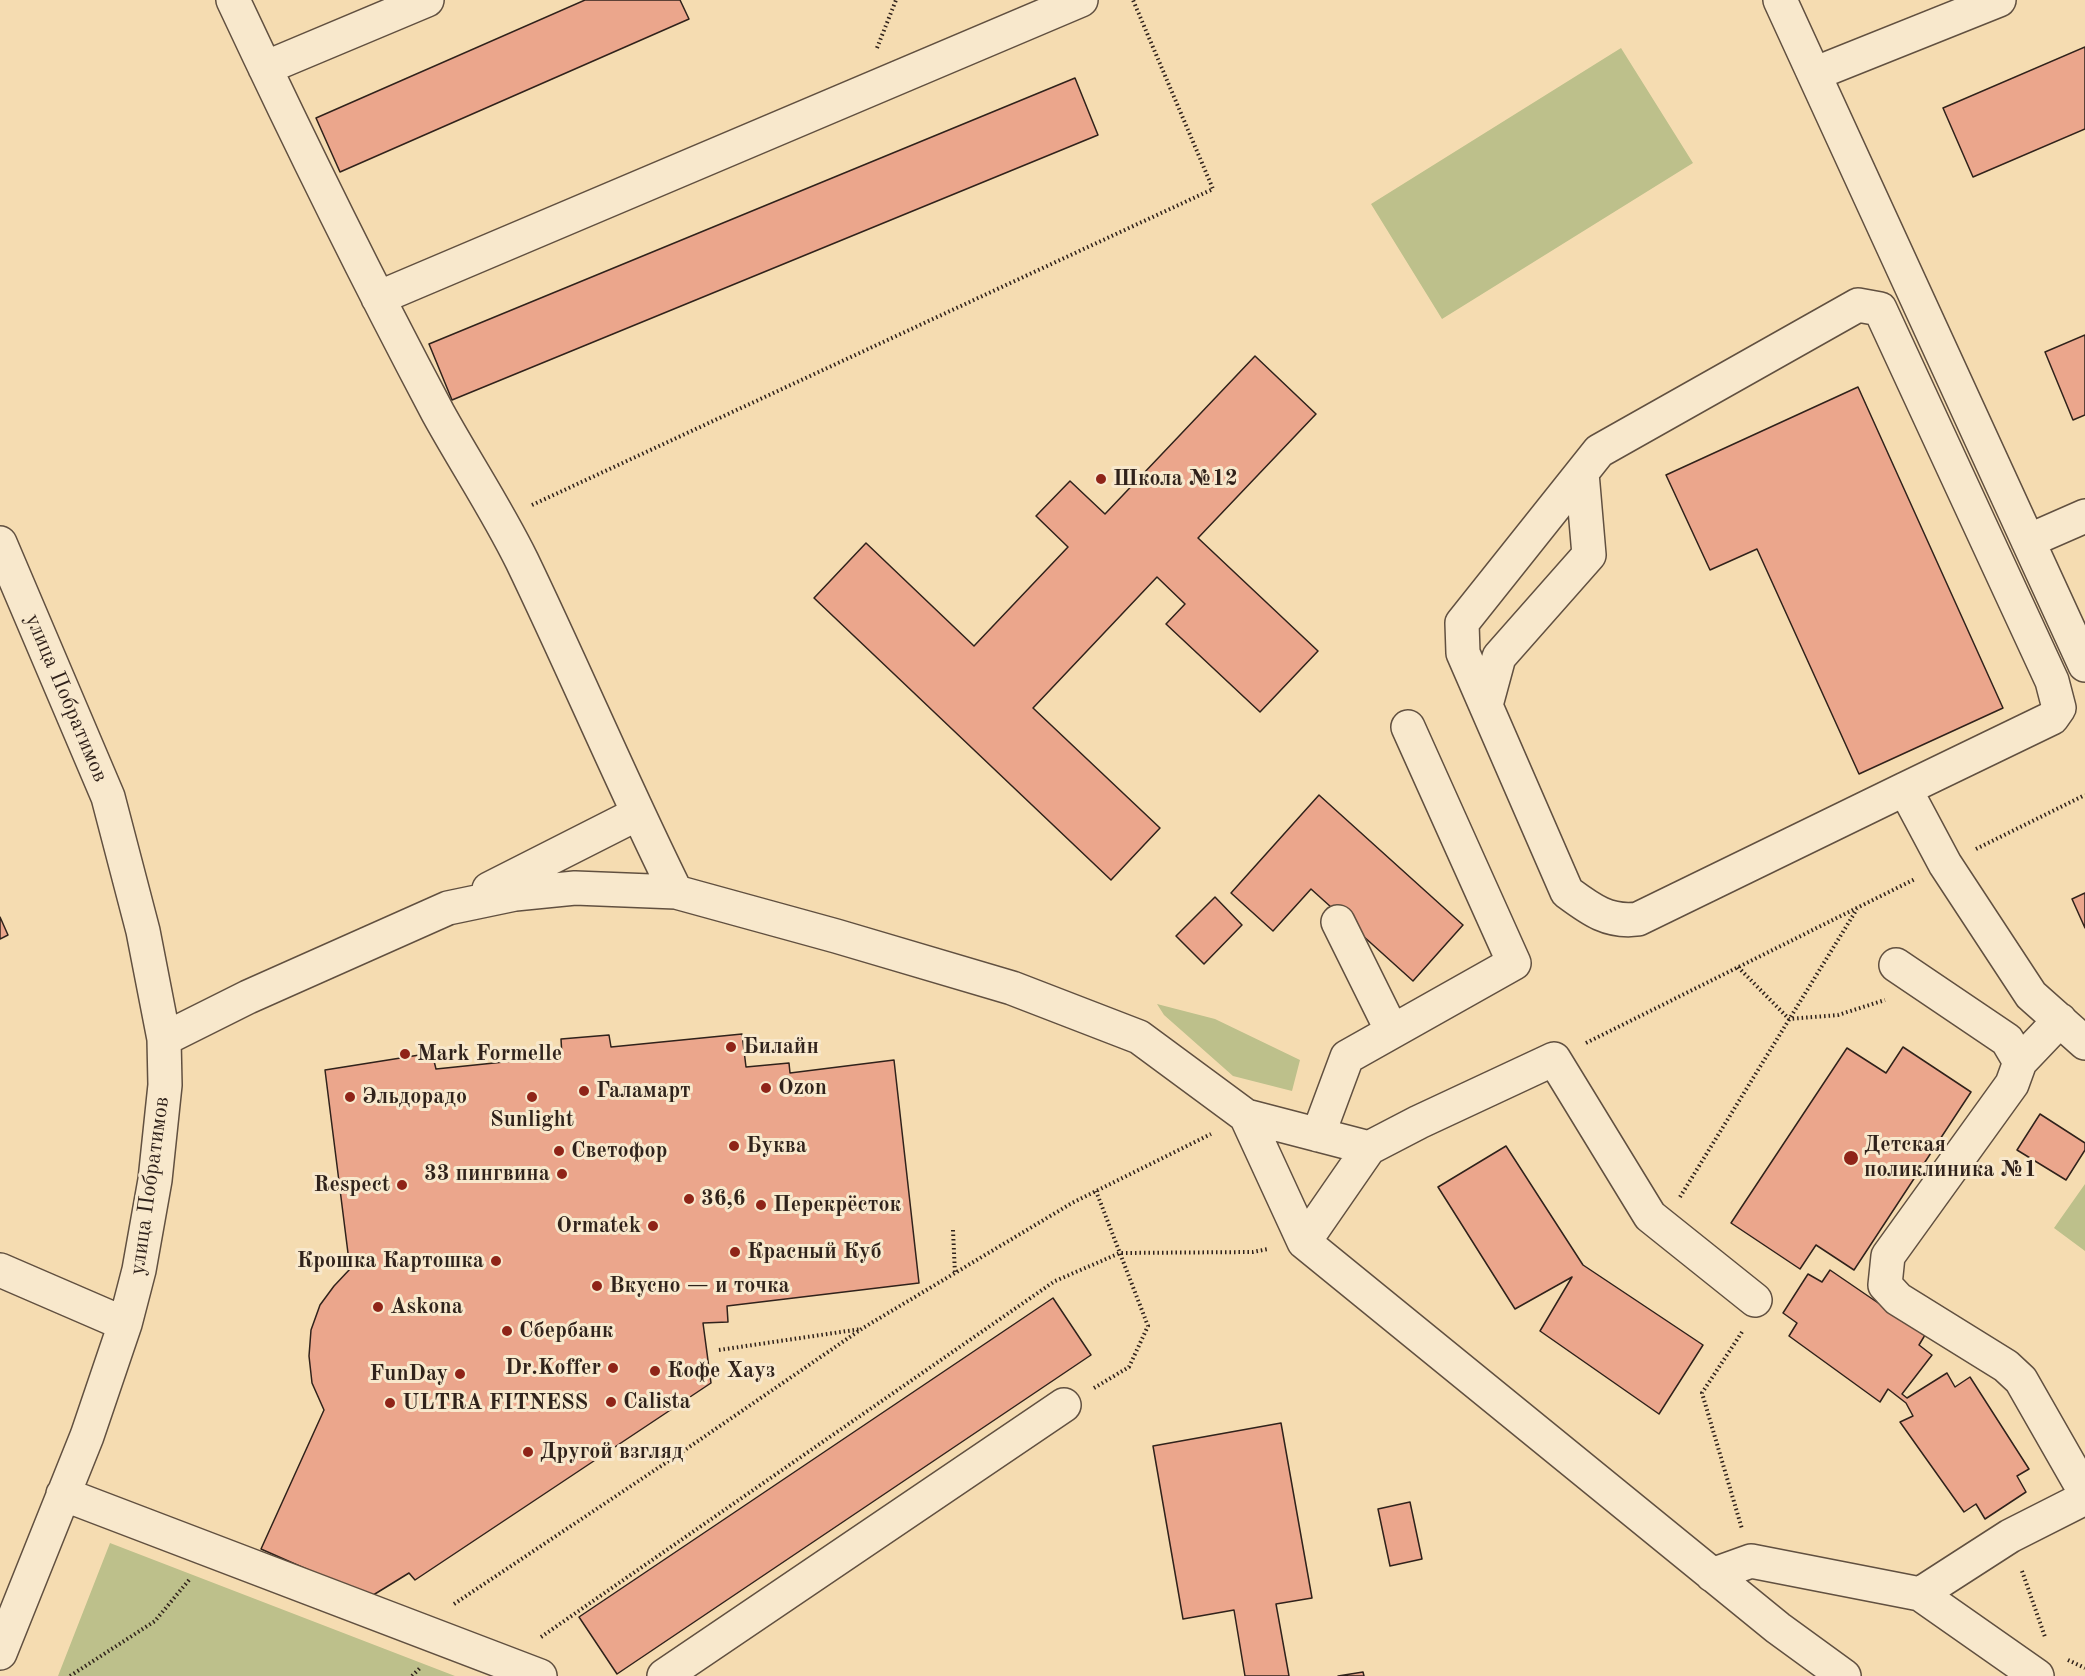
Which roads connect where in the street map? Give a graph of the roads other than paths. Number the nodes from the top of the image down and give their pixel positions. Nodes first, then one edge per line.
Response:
1 (234, 0) edge
2 (427, 0) edge
3 (1081, 0) edge
4 (1780, 0) edge
5 (1999, 0) edge
6 (265, 68) junction
7 (1814, 75) junction
8 (378, 298) junction
9 (1582, 473) junction
10 (2085, 516) edge
11 (2028, 541) junction
12 (0, 543) edge
13 (2085, 665) edge
14 (1486, 705) junction
15 (1408, 727) dead end
16 (1905, 789) junction
17 (637, 814) junction
18 (676, 892) junction
19 (448, 908) junction
20 (1338, 922) dead end
21 (1896, 965) dead end
22 (2060, 1020) junction
23 (1392, 1031) junction
24 (164, 1039) junction
25 (2085, 1043) edge
26 (2020, 1062) junction
27 (1246, 1116) junction
28 (1318, 1135) junction
29 (1369, 1148) junction
30 (1304, 1242) junction
31 (1, 1272) edge
32 (1755, 1300) road end
33 (125, 1324) junction
34 (1064, 1405) road end
35 (2085, 1492) edge
36 (63, 1494) junction
37 (2085, 1498) edge
38 (1712, 1575) junction
39 (1920, 1594) junction
40 (0, 1653) edge
41 (2048, 1666) edge
42 (540, 1676) edge
43 (664, 1676) edge
44 (1844, 1676) edge

1 - 6 street
2 - 6 street
3 - 8 street
4 - 7 street
5 - 7 street
6 - 8 street
7 - 11 street
8 - 17 street
9 - 14 street
9 - 14 street
9 - 16 street
10 - 11 street
11 - 13 street
12 - 24 street, улица Побратимов
14 - 16 street
15 - 23 street
16 - 22 street
17 - 18 street
17 - 19 street
18 - 19 street
18 - 27 street
19 - 24 street
20 - 23 street
21 - 26 street
22 - 25 street
22 - 26 street
23 - 28 street
24 - 33 street, улица Побратимов
26 - 35 street
27 - 28 street
27 - 30 street
28 - 29 street
29 - 30 street
29 - 32 street
30 - 38 street
31 - 33 street
33 - 36 street, улица Побратимов
34 - 43 street
36 - 40 street, улица Побратимов
36 - 42 street
37 - 39 street
38 - 39 street
38 - 44 street
39 - 41 street

